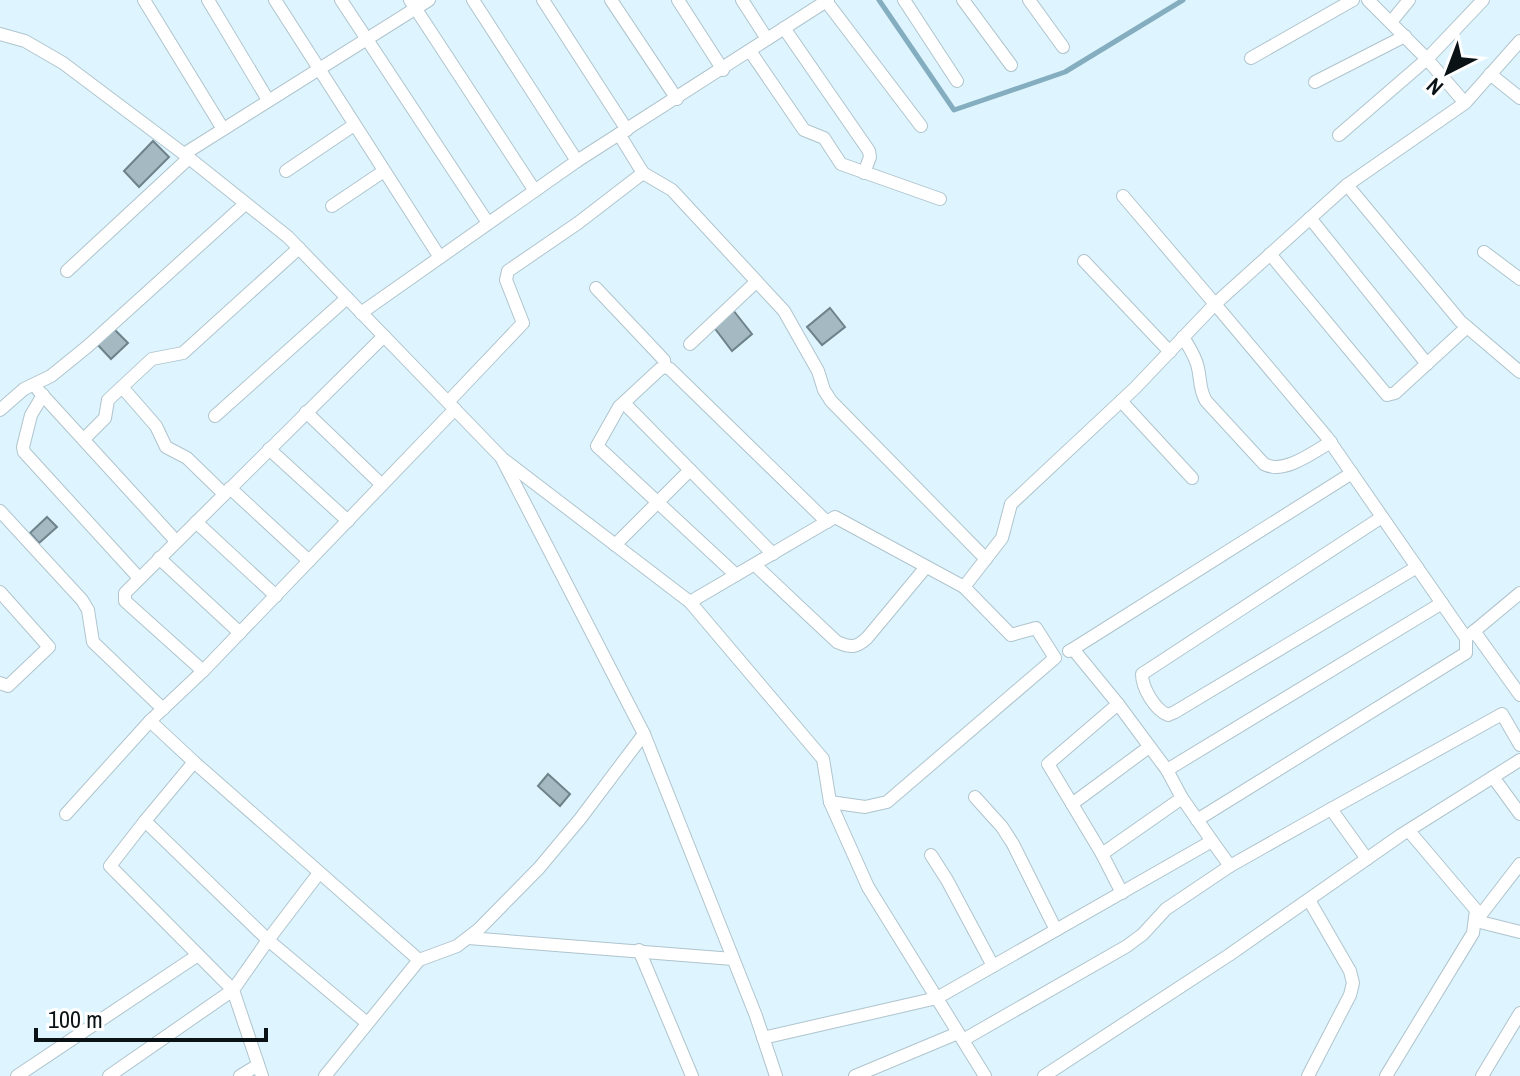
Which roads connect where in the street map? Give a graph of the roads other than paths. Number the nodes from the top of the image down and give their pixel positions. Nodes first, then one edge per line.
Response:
1 (144, 0) edge
2 (208, 0) edge
3 (275, 0) edge
4 (341, 0) edge
5 (429, 0) edge
6 (473, 0) edge
7 (543, 0) edge
8 (611, 0) edge
9 (678, 0) edge
10 (742, 0) edge
11 (904, 0) edge
12 (963, 0) edge
13 (1029, 0) edge
14 (1353, 0) edge
15 (1368, 0) edge
16 (1409, 0) edge
17 (1483, 0) edge
18 (820, 2) edge
19 (413, 4) edge
20 (1391, 22) junction
21 (784, 28) junction
22 (0, 34) edge
23 (1405, 36) junction
24 (767, 39) junction
25 (366, 40) junction
26 (1520, 41) edge
27 (1063, 47) dead end
28 (750, 51) junction
29 (1251, 58) dead end
30 (1427, 59) junction
31 (1011, 65) dead end
32 (318, 69) junction
33 (723, 70) junction
34 (1490, 74) junction
35 (957, 81) dead end
36 (1315, 82) dead end
37 (1520, 98) edge
38 (677, 99) junction
39 (268, 100) junction
40 (1465, 103) junction
41 (354, 125) junction
42 (921, 126) dead end
43 (223, 129) junction
44 (623, 132) junction
45 (1339, 135) dead end
46 (187, 156) junction
47 (577, 161) junction
48 (286, 171) dead end
49 (384, 171) junction
50 (643, 173) junction
51 (864, 173) junction
52 (1347, 185) junction
53 (535, 191) junction
54 (1123, 196) dead end
55 (940, 199) dead end
56 (245, 204) junction
57 (332, 206) dead end
58 (1310, 218) junction
59 (488, 223) junction
60 (299, 248) junction
61 (1484, 252) dead end
62 (1270, 254) junction
63 (439, 256) junction
64 (1084, 261) dead end
65 (67, 271) dead end
66 (1520, 279) edge
67 (756, 282) junction
68 (596, 288) dead end
69 (347, 298) junction
70 (1215, 304) junction
71 (361, 313) junction
72 (1467, 327) junction
73 (384, 336) junction
74 (1183, 337) junction
75 (690, 344) dead end
76 (1170, 352) junction
77 (1427, 364) junction
78 (665, 367) junction
79 (1520, 372) edge
80 (34, 384) junction
81 (122, 387) junction
82 (43, 395) junction
83 (1121, 401) junction
84 (624, 403) junction
85 (452, 406) junction
86 (0, 410) edge
87 (306, 412) junction
88 (215, 416) dead end
89 (84, 439) junction
90 (1331, 442) junction
91 (269, 449) junction
92 (501, 457) junction
93 (690, 470) junction
94 (1352, 473) junction
95 (1192, 478) dead end
96 (382, 485) junction
97 (227, 491) junction
98 (658, 504) junction
99 (0, 511) edge
100 (1382, 517) junction
101 (348, 521) junction
102 (196, 522) junction
103 (827, 522) junction
104 (176, 541) junction
105 (615, 545) junction
106 (773, 554) junction
107 (159, 558) junction
108 (986, 559) junction
109 (309, 561) junction
110 (755, 565) junction
111 (926, 567) junction
112 (1417, 567) junction
113 (736, 575) junction
114 (139, 578) junction
115 (964, 587) junction
116 (0, 592) edge
117 (1520, 593) edge
118 (276, 596) junction
119 (690, 602) junction
120 (1442, 603) junction
121 (240, 633) junction
122 (1470, 635) junction
123 (1073, 649) junction
124 (1055, 658) junction
125 (203, 671) junction
126 (0, 683) edge
127 (1520, 695) edge
128 (1118, 704) junction
129 (163, 709) junction
130 (150, 721) junction
131 (644, 734) junction
132 (1520, 745) edge
133 (1149, 747) junction
134 (1520, 760) edge
135 (194, 762) junction
136 (1167, 770) junction
137 (1493, 777) junction
138 (975, 797) dead end
139 (1182, 798) junction
140 (830, 802) junction
141 (1072, 804) junction
142 (1331, 809) junction
143 (66, 814) dead end
144 (1520, 814) edge
145 (1197, 820) junction
146 (145, 821) junction
147 (1409, 831) junction
148 (1212, 841) junction
149 (1102, 854) junction
150 (931, 855) dead end
151 (1367, 859) junction
152 (1520, 864) edge
153 (1230, 866) junction
154 (319, 873) junction
155 (1122, 893) junction
156 (1309, 900) junction
157 (1476, 921) junction
158 (1056, 930) junction
159 (1520, 932) edge
160 (468, 938) junction
161 (268, 940) junction
162 (639, 950) junction
163 (198, 955) junction
164 (733, 959) junction
165 (419, 960) junction
166 (993, 966) junction
167 (233, 990) junction
168 (937, 998) junction
169 (1520, 1013) edge
170 (367, 1023) junction
171 (961, 1036) junction
172 (763, 1038) junction
173 (260, 1070) edge
174 (17, 1076) edge
175 (109, 1076) edge
176 (240, 1076) edge
177 (325, 1076) edge
178 (692, 1076) edge
179 (776, 1076) edge
180 (855, 1076) edge
181 (985, 1076) edge
182 (1044, 1076) edge
183 (1308, 1076) edge
184 (1386, 1076) edge
185 (1482, 1076) edge

1 - 43 street
2 - 39 street
3 - 32 street
4 - 25 street
5 - 19 street
6 - 47 street
7 - 44 street
8 - 38 street
9 - 33 street
10 - 24 street
11 - 35 street
12 - 31 street
13 - 27 street
14 - 29 street
15 - 20 street
16 - 20 street
17 - 30 street
18 - 21 street
18 - 42 street
19 - 25 street
19 - 53 street
20 - 23 street
21 - 24 street
21 - 51 street
22 - 46 street
23 - 30 street
23 - 36 street
24 - 28 street
25 - 32 street
25 - 59 street
26 - 34 street
28 - 33 street
28 - 51 street
30 - 40 street
30 - 45 street
32 - 39 street
32 - 41 street
33 - 38 street
34 - 37 street
34 - 40 street
38 - 44 street
39 - 43 street
40 - 52 street
41 - 48 street
41 - 49 street
43 - 46 street
44 - 47 street
44 - 50 street
46 - 56 street
46 - 65 street
47 - 53 street
49 - 57 street
49 - 63 street
50 - 67 street
50 - 85 street
51 - 55 street
52 - 58 street
52 - 72 street
53 - 59 street
54 - 70 street
56 - 60 street
56 - 80 street
58 - 62 street
58 - 77 street
59 - 63 street
60 - 69 street
60 - 81 street
61 - 66 street
62 - 70 street
62 - 77 street
63 - 71 street
64 - 76 street
67 - 75 street
67 - 108 street
68 - 78 street
69 - 71 street
69 - 88 street
70 - 74 street
70 - 90 street
71 - 73 street
72 - 77 street
72 - 79 street
73 - 85 street
73 - 87 street
74 - 76 street
74 - 90 street
76 - 83 street
78 - 84 street
78 - 103 street
80 - 82 street
80 - 86 street
81 - 89 street
81 - 97 street
82 - 89 street
82 - 114 street
83 - 95 street
83 - 108 street
84 - 93 street
84 - 98 street
85 - 92 street
85 - 96 street
87 - 91 street
87 - 96 street
89 - 104 street
90 - 94 street
91 - 97 street
91 - 101 street
92 - 105 street
92 - 131 street
93 - 98 street
93 - 106 street
94 - 100 street
94 - 123 street
96 - 101 street
97 - 102 street
97 - 109 street
98 - 105 street
98 - 113 street
99 - 129 street
100 - 112 street
100 - 112 street
101 - 109 street
102 - 104 street
102 - 118 street
103 - 106 street
103 - 111 street
104 - 107 street
105 - 119 street
106 - 110 street
107 - 114 street
107 - 121 street
108 - 115 street
109 - 118 street
110 - 111 street
110 - 113 street
111 - 115 street
112 - 120 street
113 - 119 street
114 - 125 street
115 - 124 street
116 - 126 street
117 - 122 street
118 - 121 street
119 - 140 street
120 - 122 street
120 - 136 street
121 - 125 street
122 - 127 street
122 - 145 street
123 - 124 street
123 - 128 street
124 - 140 street
125 - 129 street
128 - 133 street
128 - 141 street
129 - 130 street
130 - 135 street
130 - 143 street
131 - 160 street
131 - 164 street
132 - 142 street
133 - 136 street
133 - 141 street
134 - 137 street
135 - 146 street
135 - 154 street
136 - 139 street
137 - 144 street
137 - 147 street
138 - 158 street
139 - 145 street
139 - 149 street
140 - 168 street
141 - 149 street
142 - 151 street
142 - 153 street
145 - 148 street
146 - 161 street
146 - 163 street
147 - 151 street
147 - 157 street
148 - 153 street
148 - 155 street
149 - 155 street
150 - 166 street
151 - 156 street
152 - 157 street
153 - 171 street
154 - 161 street
154 - 165 street
155 - 158 street
156 - 182 street
156 - 183 street
157 - 159 street
157 - 184 street
158 - 166 street
160 - 162 street
160 - 165 street
161 - 167 street
161 - 170 street
162 - 164 street
162 - 178 street
163 - 167 street
163 - 174 street
164 - 172 street
165 - 170 street
166 - 168 street
167 - 173 street
167 - 175 street
168 - 171 street
168 - 172 street
169 - 185 street
170 - 177 street
171 - 180 street
171 - 181 street
172 - 179 street
173 - 176 street

